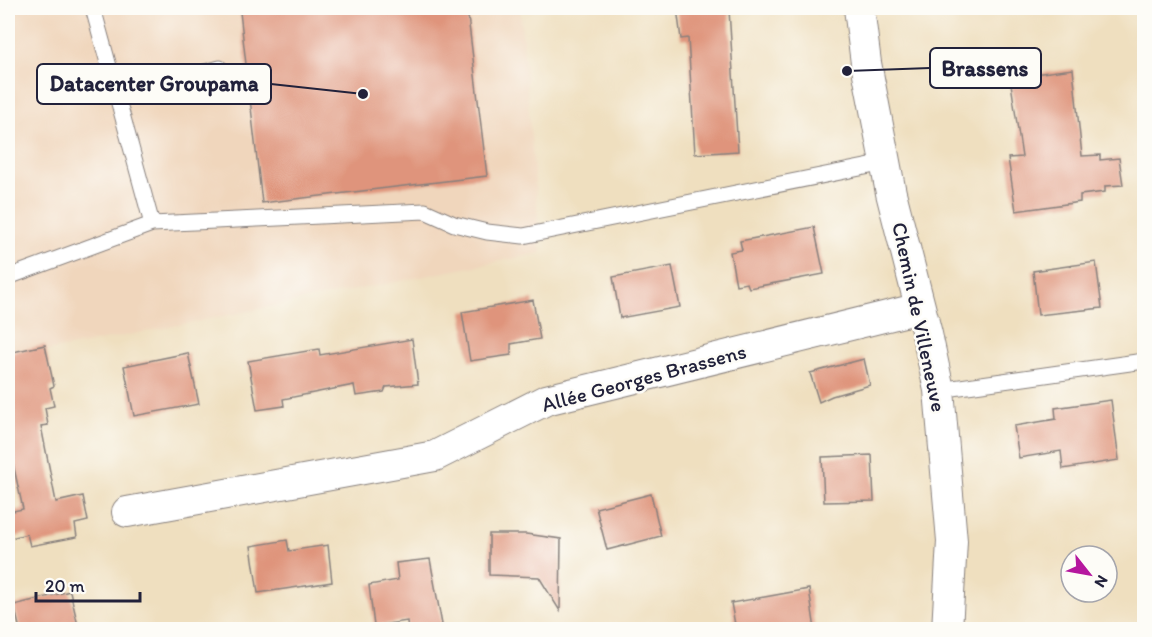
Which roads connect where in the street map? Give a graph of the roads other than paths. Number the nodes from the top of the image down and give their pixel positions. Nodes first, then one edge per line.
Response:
1 (93, 8) edge
2 (859, 8) edge
3 (220, 68) dead end
4 (117, 95) junction
5 (885, 163) junction
6 (152, 224) junction
7 (8, 277) edge
8 (920, 308) junction
9 (1144, 361) edge
10 (939, 390) junction
11 (127, 512) dead end
12 (947, 630) edge

1 - 4 lane
2 - 5 street, Chemin de Villeneuve
3 - 4 lane
4 - 6 lane
5 - 6 lane
5 - 8 street, Chemin de Villeneuve
6 - 7 lane
8 - 10 street, Chemin de Villeneuve
8 - 11 street, Allée Georges Brassens
9 - 10 lane
10 - 12 street, Chemin de Villeneuve

